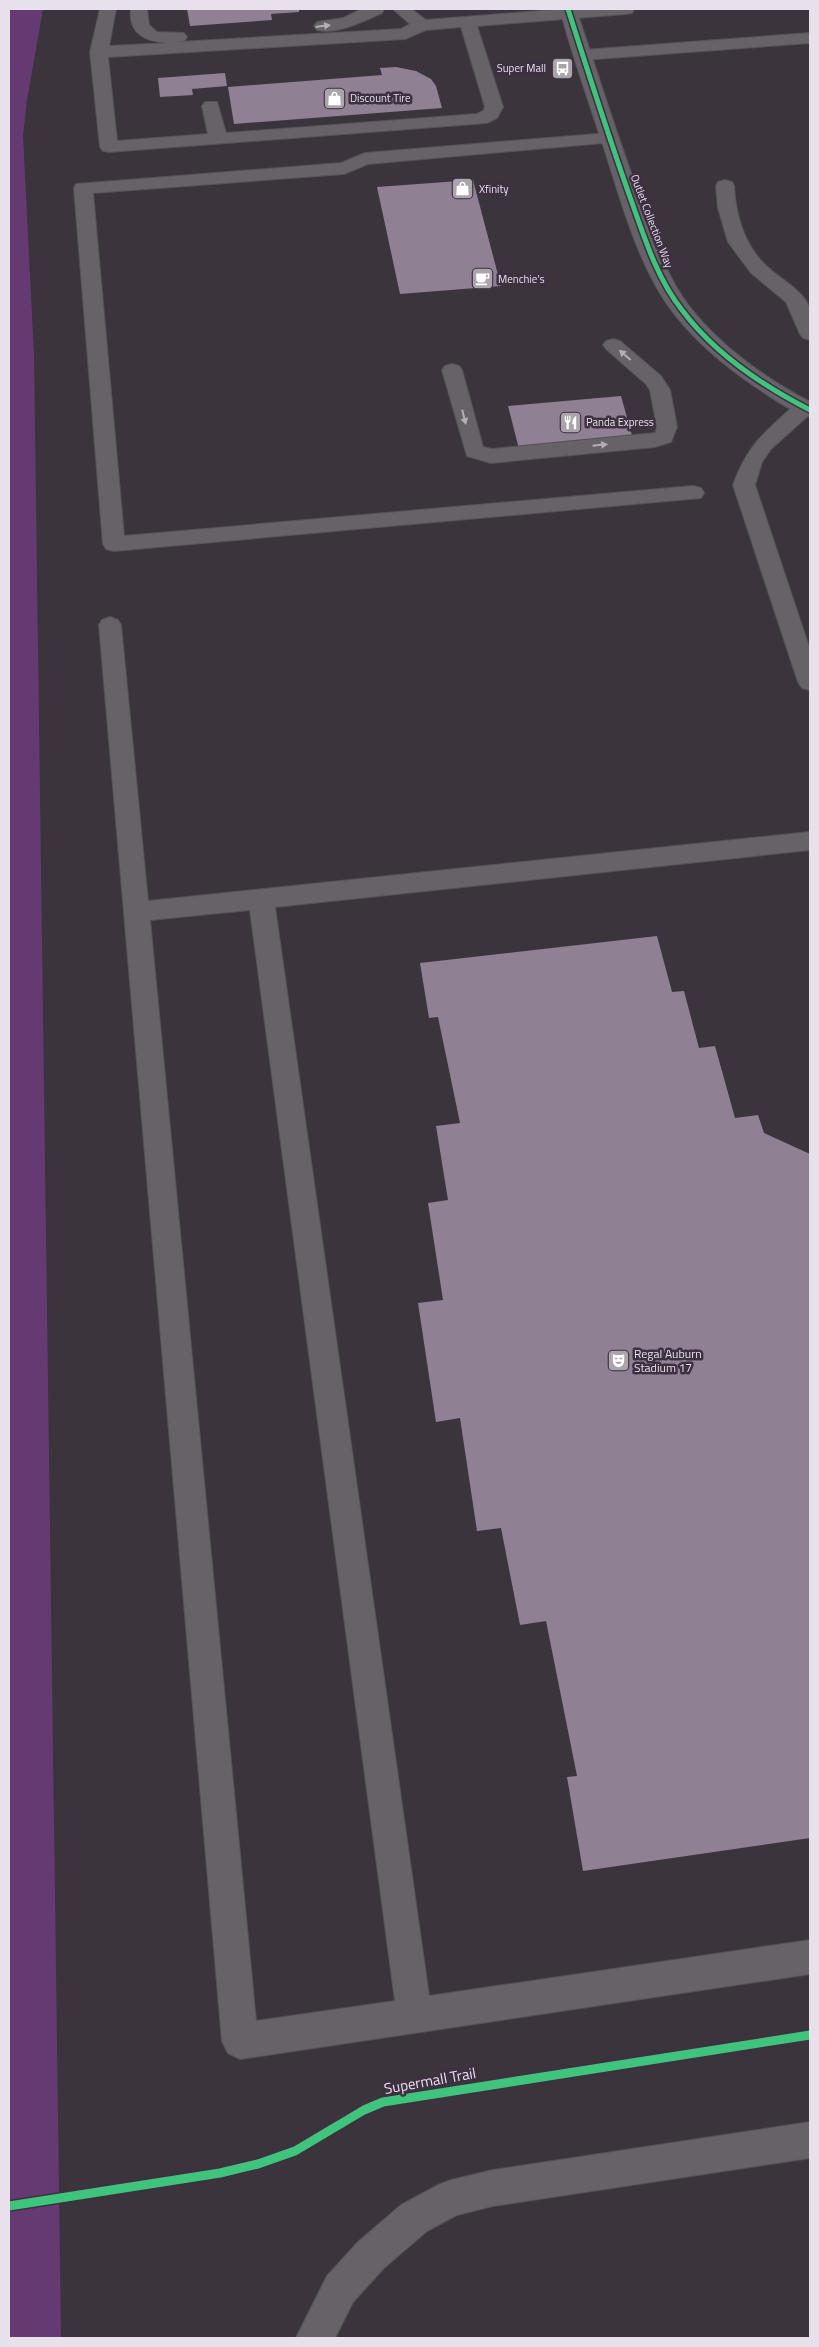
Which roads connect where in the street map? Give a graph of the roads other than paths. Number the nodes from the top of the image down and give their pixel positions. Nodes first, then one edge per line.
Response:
1 (108, 9) edge
2 (139, 9) edge
3 (376, 9) edge
4 (401, 9) edge
5 (626, 9) edge
6 (569, 11) edge
7 (467, 20) junction
8 (422, 25) junction
9 (810, 38) edge
10 (99, 52) junction
11 (583, 55) junction
12 (211, 106) dead end
13 (609, 138) junction
14 (218, 139) junction
15 (725, 186) dead end
16 (810, 334) edge
17 (613, 345) dead end
18 (452, 370) dead end
19 (807, 409) edge
20 (693, 493) dead end
21 (110, 624) dead end
22 (810, 682) edge
23 (810, 840) edge
24 (261, 899) junction
25 (136, 912) junction
26 (810, 1957) edge
27 (414, 2015) junction
28 (810, 2140) edge
29 (314, 2338) edge

1 - 10 street
2 -> 3 street
4 - 8 street
5 - 6 street
6 - 7 street
6 - 11 street, Outlet Collection Way
7 - 8 street
7 - 14 street
8 - 10 street
9 - 11 street
10 - 14 street
11 - 13 street, Outlet Collection Way
12 - 14 street
13 - 19 street, Outlet Collection Way
13 - 20 street
15 - 16 street
18 -> 17 street
19 - 22 street
21 - 25 street
23 - 24 street
24 - 25 street
24 - 27 street
25 - 27 street
26 - 27 street
28 - 29 street

